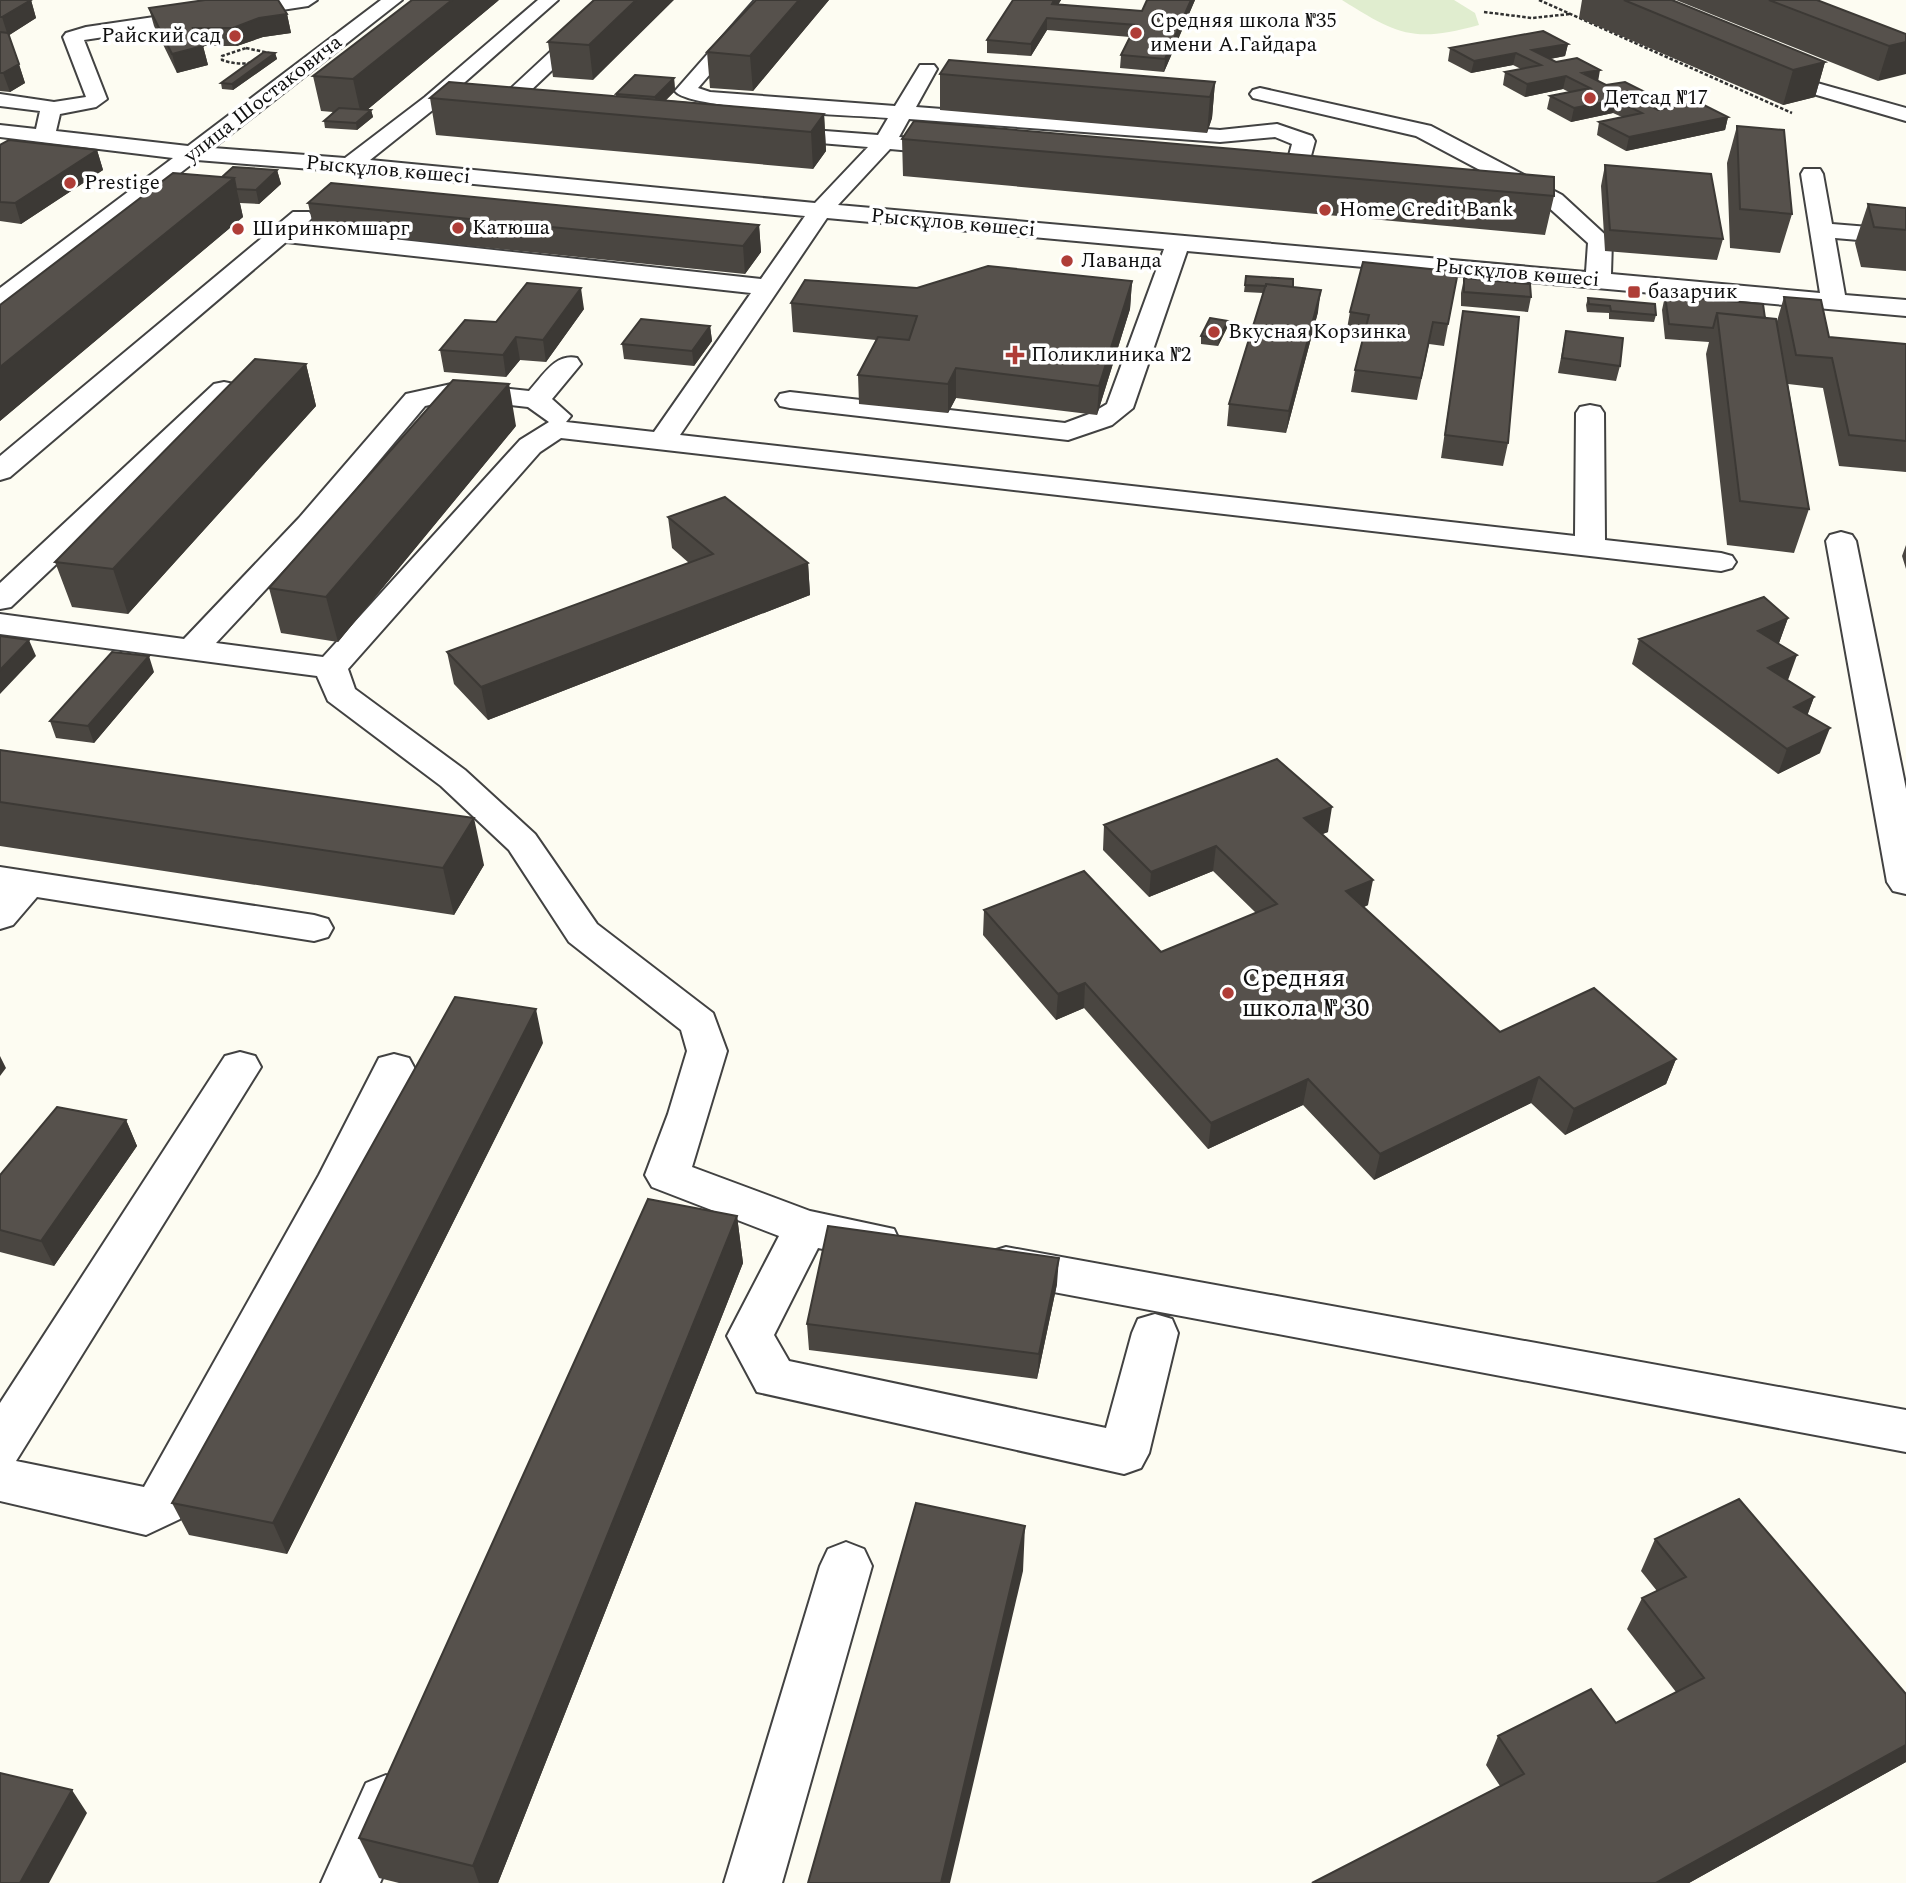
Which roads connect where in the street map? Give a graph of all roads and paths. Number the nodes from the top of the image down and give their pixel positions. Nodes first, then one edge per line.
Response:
1 (308, 0) edge
2 (393, 0) edge
3 (549, 0) edge
4 (617, 0) edge
5 (765, 0) edge
6 (1539, 0) edge
7 (1484, 12) dead end
8 (1571, 14) junction
9 (246, 48) joint
10 (1747, 60) edge
11 (1816, 68) edge
12 (927, 69) dead end
13 (1259, 94) dead end
14 (0, 100) edge
15 (432, 101) junction
16 (1879, 108) junction
17 (51, 109) junction
18 (499, 110) junction
19 (905, 111) junction
20 (527, 112) edge
21 (1792, 113) edge
22 (1906, 115) edge
23 (0, 131) edge
24 (747, 131) edge
25 (1293, 134) junction
26 (44, 136) junction
27 (1320, 137) dead end
28 (1375, 141) dead end
29 (885, 142) junction
30 (1457, 149) junction
31 (980, 150) edge
32 (190, 153) junction
33 (350, 172) junction
34 (1812, 174) dead end
35 (1266, 175) edge
36 (1294, 178) junction
37 (1321, 180) edge
38 (1499, 195) edge
39 (1554, 200) junction
40 (321, 201) edge
41 (820, 211) junction
42 (1822, 230) junction
43 (282, 234) junction
44 (1906, 237) edge
45 (1178, 242) junction
46 (1598, 280) junction
47 (767, 287) junction
48 (0, 300) edge
49 (1835, 302) junction
50 (1906, 308) edge
51 (568, 364) dead end
52 (224, 390) edge
53 (536, 400) junction
54 (790, 400) dead end
55 (1590, 413) dead end
56 (578, 432) junction
57 (662, 441) junction
58 (1, 469) edge
59 (1841, 541) dead end
60 (1590, 547) junction
61 (1721, 562) dead end
62 (0, 600) edge
63 (0, 624) edge
64 (192, 648) junction
65 (331, 668) junction
66 (1901, 829) edge
67 (14, 881) edge
68 (1906, 882) edge
69 (0, 916) edge
70 (314, 928) dead end
71 (240, 1067) dead end
72 (394, 1069) dead end
73 (806, 1228) junction
74 (916, 1249) edge
75 (971, 1259) edge
76 (1155, 1333) dead end
77 (1906, 1431) edge
78 (0, 1445) edge
79 (0, 1479) edge
80 (846, 1566) dead end
81 (407, 1757) edge
82 (350, 1883) edge
83 (753, 1883) edge

1 - 17 street
2 - 32 street, улица Шостаковича
3 - 15 street
4 - 18 street
5 - 19 street
6 - 8 path
7 - 8 path
8 - 21 path
9 - 9 path
10 - 16 street
11 - 16 street
12 - 19 street
13 - 30 street
14 - 17 street
15 - 18 street
15 - 33 street
16 - 22 street
17 - 26 street
18 - 20 street
19 - 25 street
19 - 29 street
23 - 26 street, Рысқұлов көшесі
24 - 29 street
25 - 27 street
25 - 36 street
26 - 32 street, Рысқұлов көшесі
28 - 30 street
29 - 31 street
29 - 41 street
30 - 39 street
32 - 33 street, Рысқұлов көшесі
32 - 48 street, улица Шостаковича
33 - 41 street, Рысқұлов көшесі
34 - 42 street
35 - 36 street
36 - 37 street
38 - 39 street
39 - 46 street
40 - 43 street
41 - 45 street, Рысқұлов көшесі
41 - 47 street
42 - 44 street
42 - 49 street
43 - 47 street
43 - 58 street
45 - 46 street, Рысқұлов көшесі
45 - 54 street
46 - 49 street, Рысқұлов көшесі
47 - 57 street
49 - 50 street, Рысқұлов көшесі
51 - 53 street
52 - 62 street
53 - 56 street
53 - 64 street
55 - 60 street
56 - 57 street
56 - 65 street
57 - 60 street
59 - 66 street
60 - 61 street
63 - 64 street
64 - 65 street
65 - 73 street
66 - 68 street
67 - 69 street
67 - 70 street
71 - 78 street
72 - 79 street
73 - 74 street
73 - 76 street
75 - 77 street
80 - 83 street
81 - 82 street

